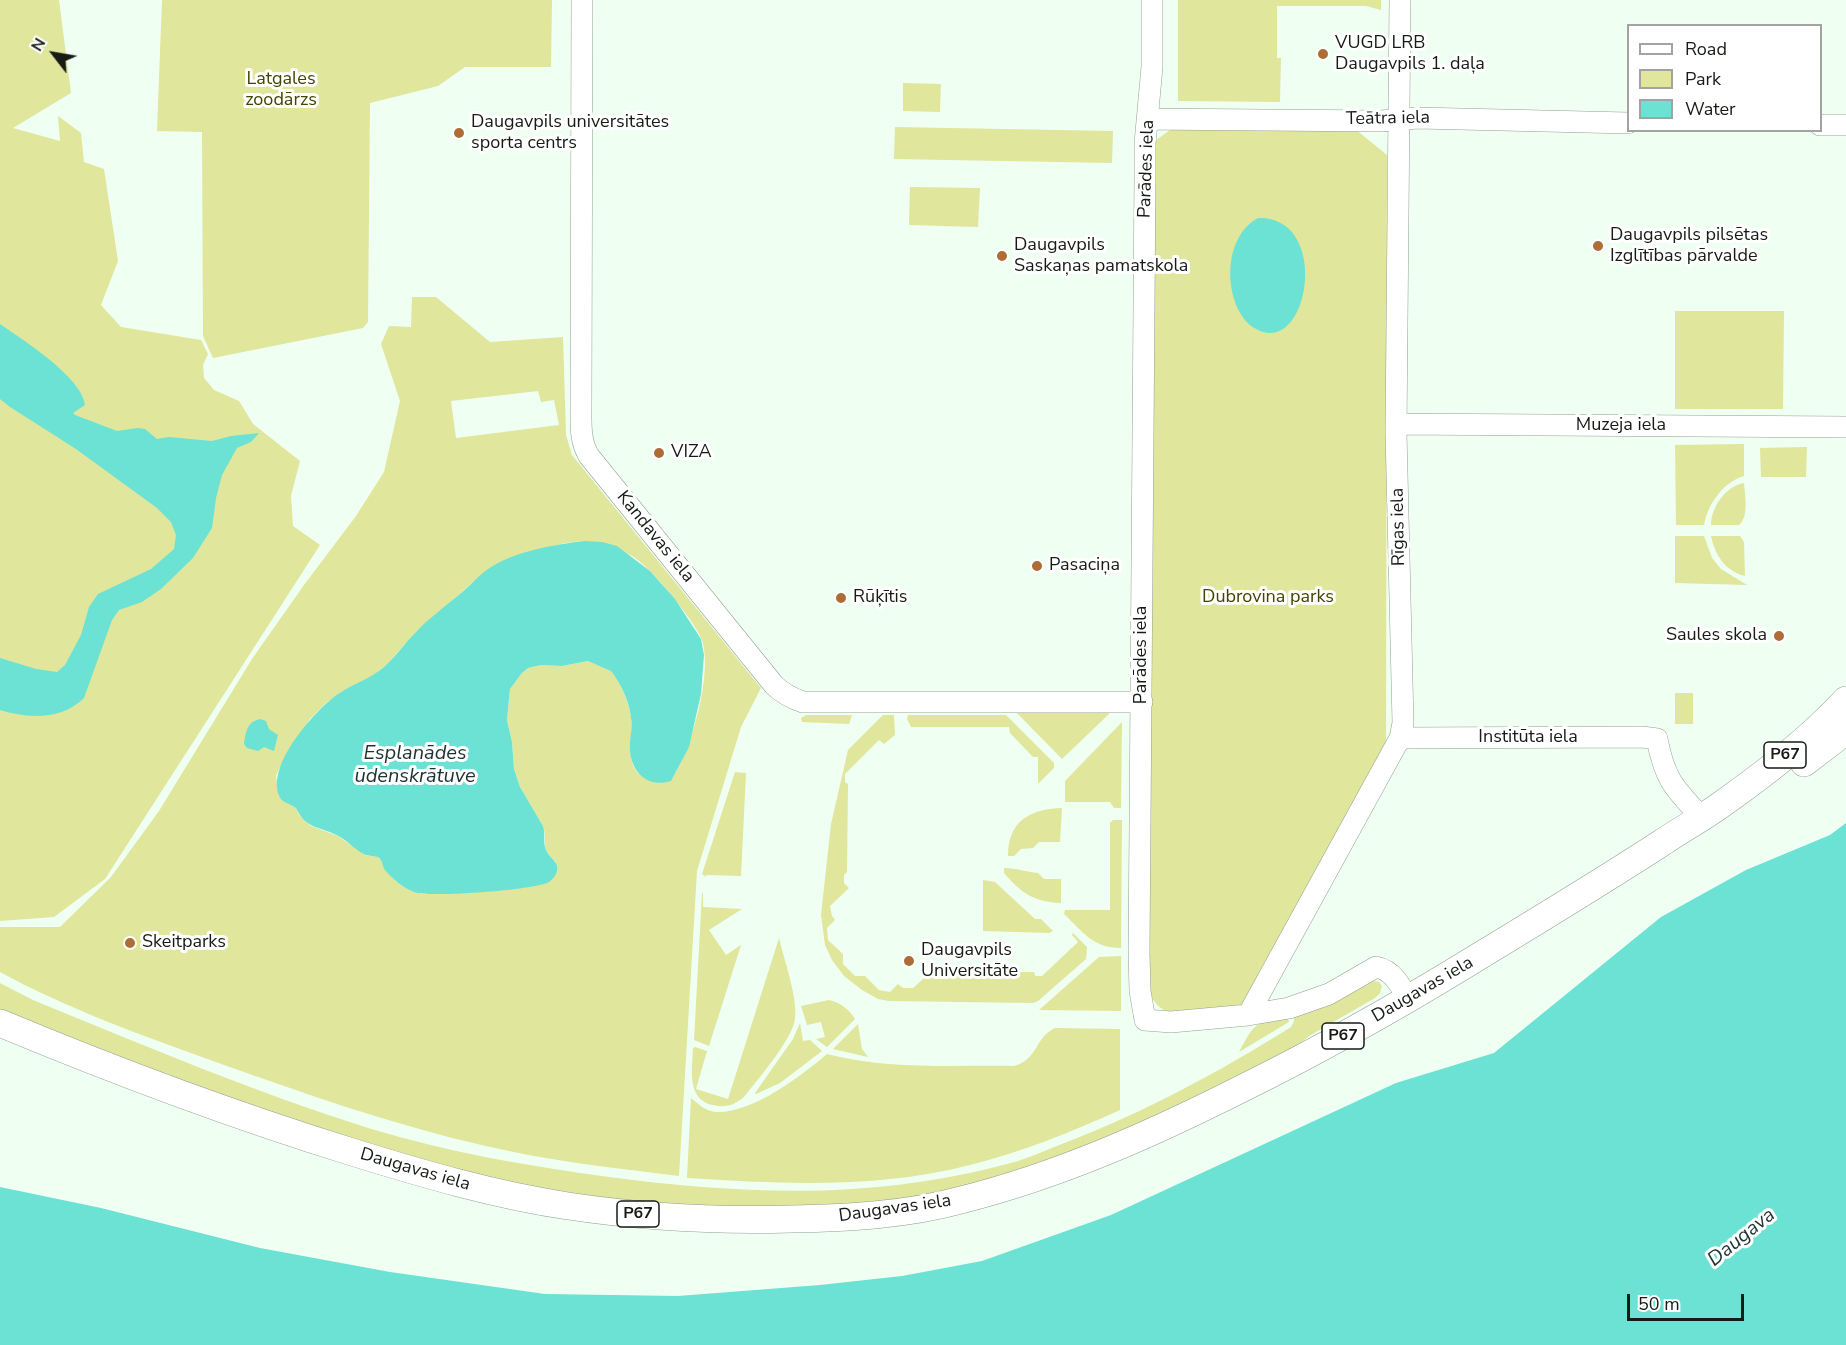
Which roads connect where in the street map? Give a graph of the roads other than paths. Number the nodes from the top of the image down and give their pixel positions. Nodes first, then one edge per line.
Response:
1 (582, 0) edge
2 (1152, 0) edge
3 (1400, 0) edge
4 (1148, 119) junction
5 (1399, 121) junction
6 (1627, 123) edge
7 (1822, 125) edge
8 (1846, 125) edge
9 (1396, 424) junction
10 (1846, 427) edge
11 (1846, 700) edge
12 (1142, 702) junction
13 (1846, 731) edge
14 (1400, 738) junction
15 (1711, 811) junction
16 (1408, 1000) junction
17 (1248, 1015) junction
18 (0, 1023) edge

1 - 12 street, Kandavas iela
2 - 4 street, Parādes iela
3 - 5 street, Rīgas iela
4 - 5 street, Teātra iela
4 - 12 street, Parādes iela
5 - 6 street, Teātra iela
5 - 9 street, Rīgas iela
7 - 8 street
9 - 10 street, Muzeja iela
9 - 14 street, Rīgas iela
11 - 15 main road, Daugavas iela / P67
12 - 17 street, Parādes iela
13 - 15 main road, Daugavas iela / P67
14 - 15 street, Institūta iela
14 - 17 street, Rīgas iela
15 - 16 main road, Daugavas iela / P67
16 - 17 street, Parādes iela
16 - 18 main road, Daugavas iela / P67

